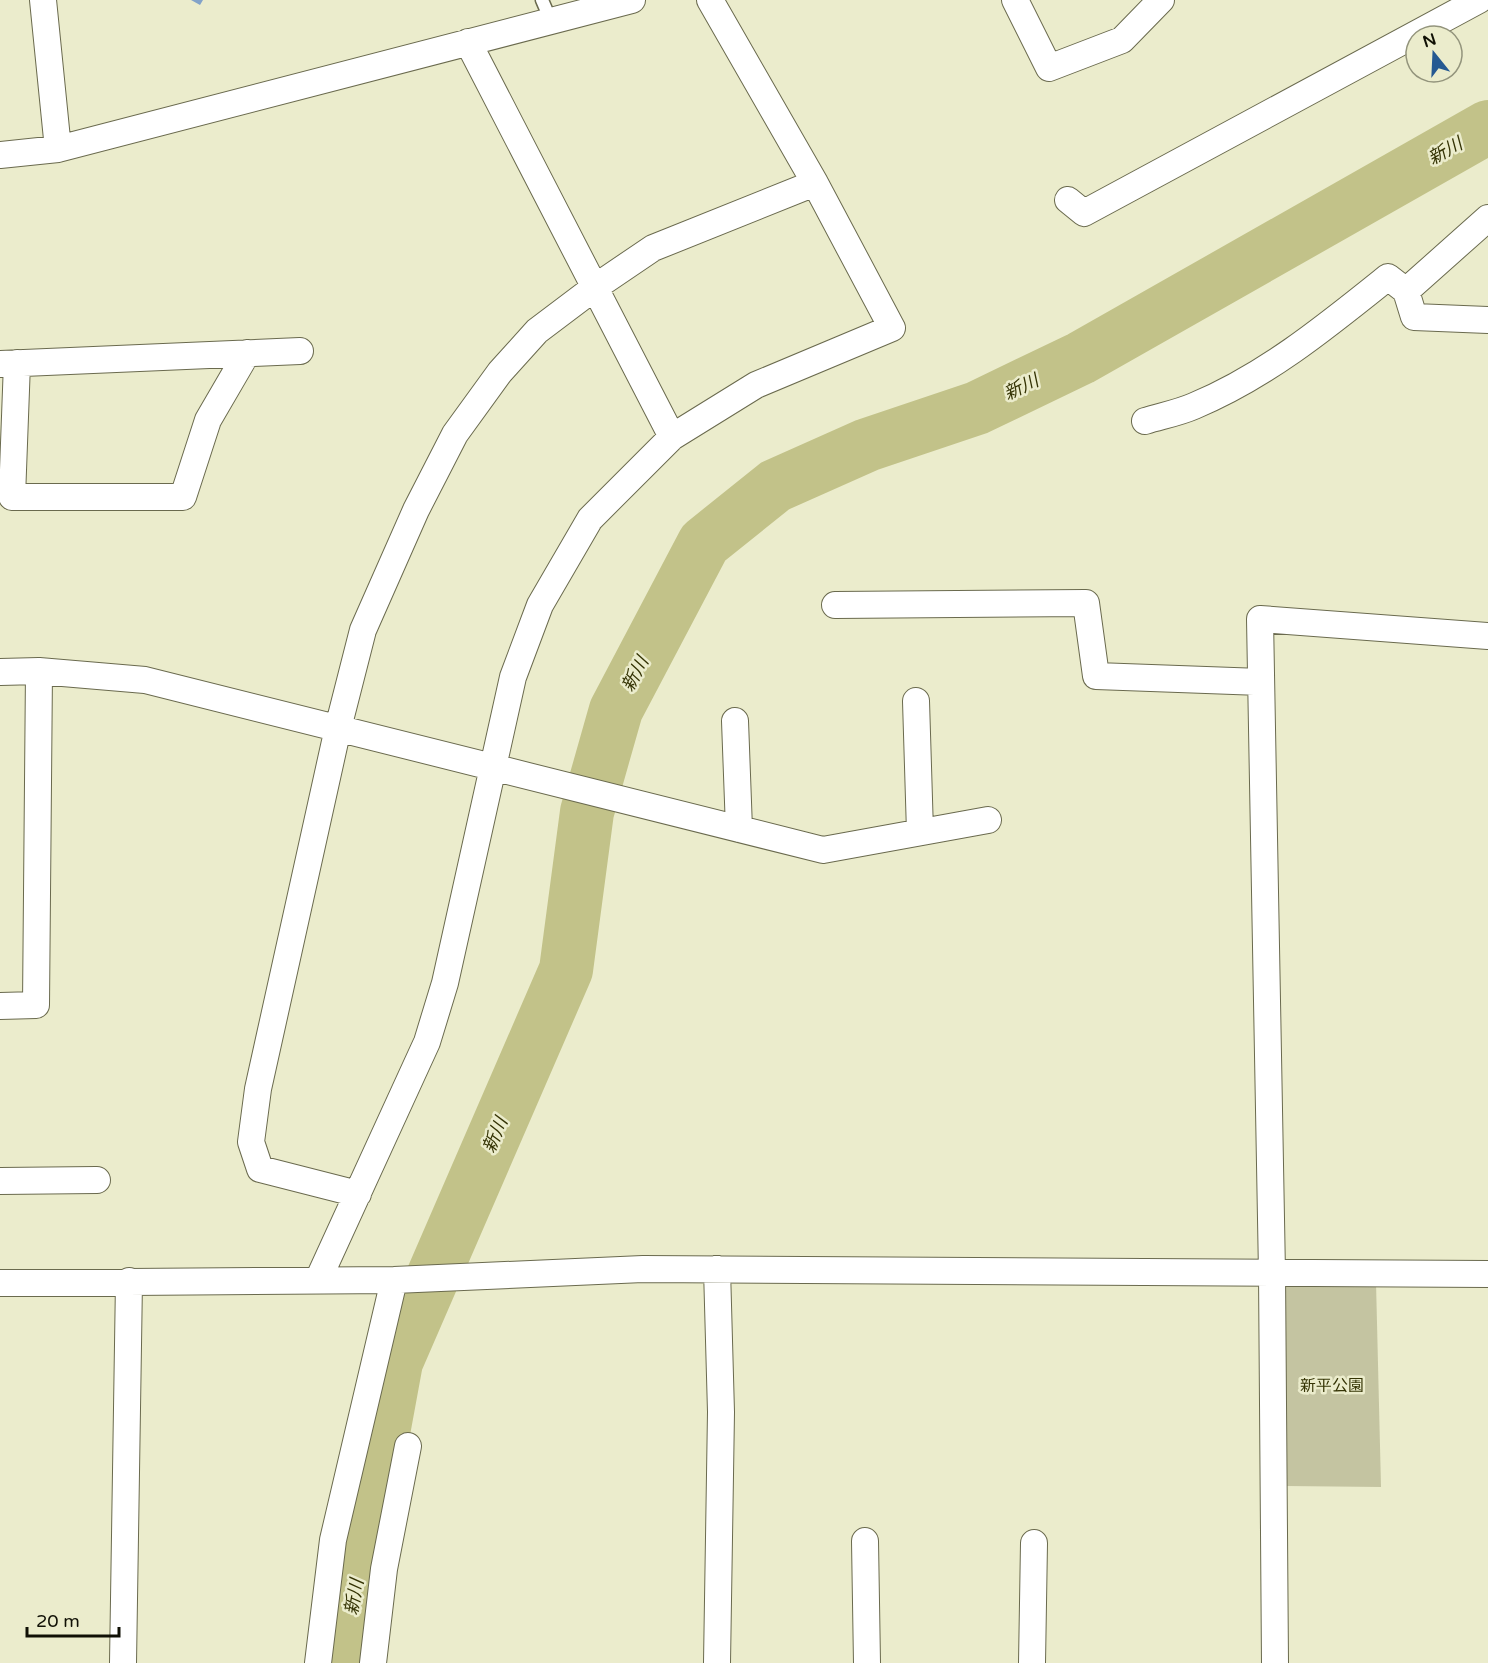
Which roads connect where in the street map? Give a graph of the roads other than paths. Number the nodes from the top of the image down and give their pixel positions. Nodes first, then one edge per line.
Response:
1 (43, 0) edge
2 (632, 0) edge
3 (710, 0) edge
4 (1015, 0) edge
5 (1161, 0) edge
6 (1479, 0) edge
7 (546, 10) edge
8 (468, 42) junction
9 (58, 149) junction
10 (0, 154) edge
11 (815, 183) junction
12 (1068, 200) dead end
13 (1488, 218) edge
14 (594, 288) junction
15 (1406, 291) junction
16 (1488, 320) edge
17 (300, 351) dead end
18 (247, 353) junction
19 (8, 364) edge
20 (1145, 421) dead end
21 (672, 437) junction
22 (835, 605) dead end
23 (1488, 636) edge
24 (39, 671) junction
25 (0, 672) edge
26 (1261, 682) junction
27 (916, 701) dead end
28 (735, 721) dead end
29 (338, 728) junction
30 (493, 766) junction
31 (988, 820) dead end
32 (739, 829) junction
33 (920, 832) junction
34 (0, 1006) edge
35 (97, 1180) dead end
36 (0, 1181) edge
37 (358, 1194) junction
38 (717, 1269) junction
39 (1272, 1273) junction
40 (1488, 1274) edge
41 (406, 1278) junction
42 (318, 1280) junction
43 (129, 1281) junction
44 (0, 1283) edge
45 (408, 1446) dead end
46 (866, 1541) dead end
47 (1034, 1543) dead end
48 (123, 1663) edge
49 (318, 1663) edge
50 (372, 1663) edge
51 (717, 1663) edge
52 (867, 1663) edge
53 (1032, 1663) edge
54 (1275, 1663) edge

1 - 9 street
2 - 7 street
3 - 11 street
4 - 5 street
6 - 12 street
7 - 8 street
8 - 9 street
8 - 14 street
9 - 10 street
11 - 14 street
11 - 21 street
13 - 15 street
14 - 21 street
14 - 29 street
15 - 16 street
15 - 20 street
17 - 18 street
18 - 19 street
18 - 19 street
21 - 30 street
22 - 26 street
23 - 26 street
24 - 25 street
24 - 29 street
24 - 34 street
26 - 39 street
27 - 33 street
28 - 32 street
29 - 30 street
29 - 37 street
30 - 32 street
30 - 37 street
31 - 33 street
32 - 33 street
35 - 36 street
37 - 42 street
38 - 39 street
38 - 41 street
38 - 51 street
39 - 40 street
39 - 54 street
41 - 42 street
41 - 49 street
42 - 43 street
43 - 44 street
43 - 48 street
45 - 50 street
46 - 52 street
47 - 53 street

